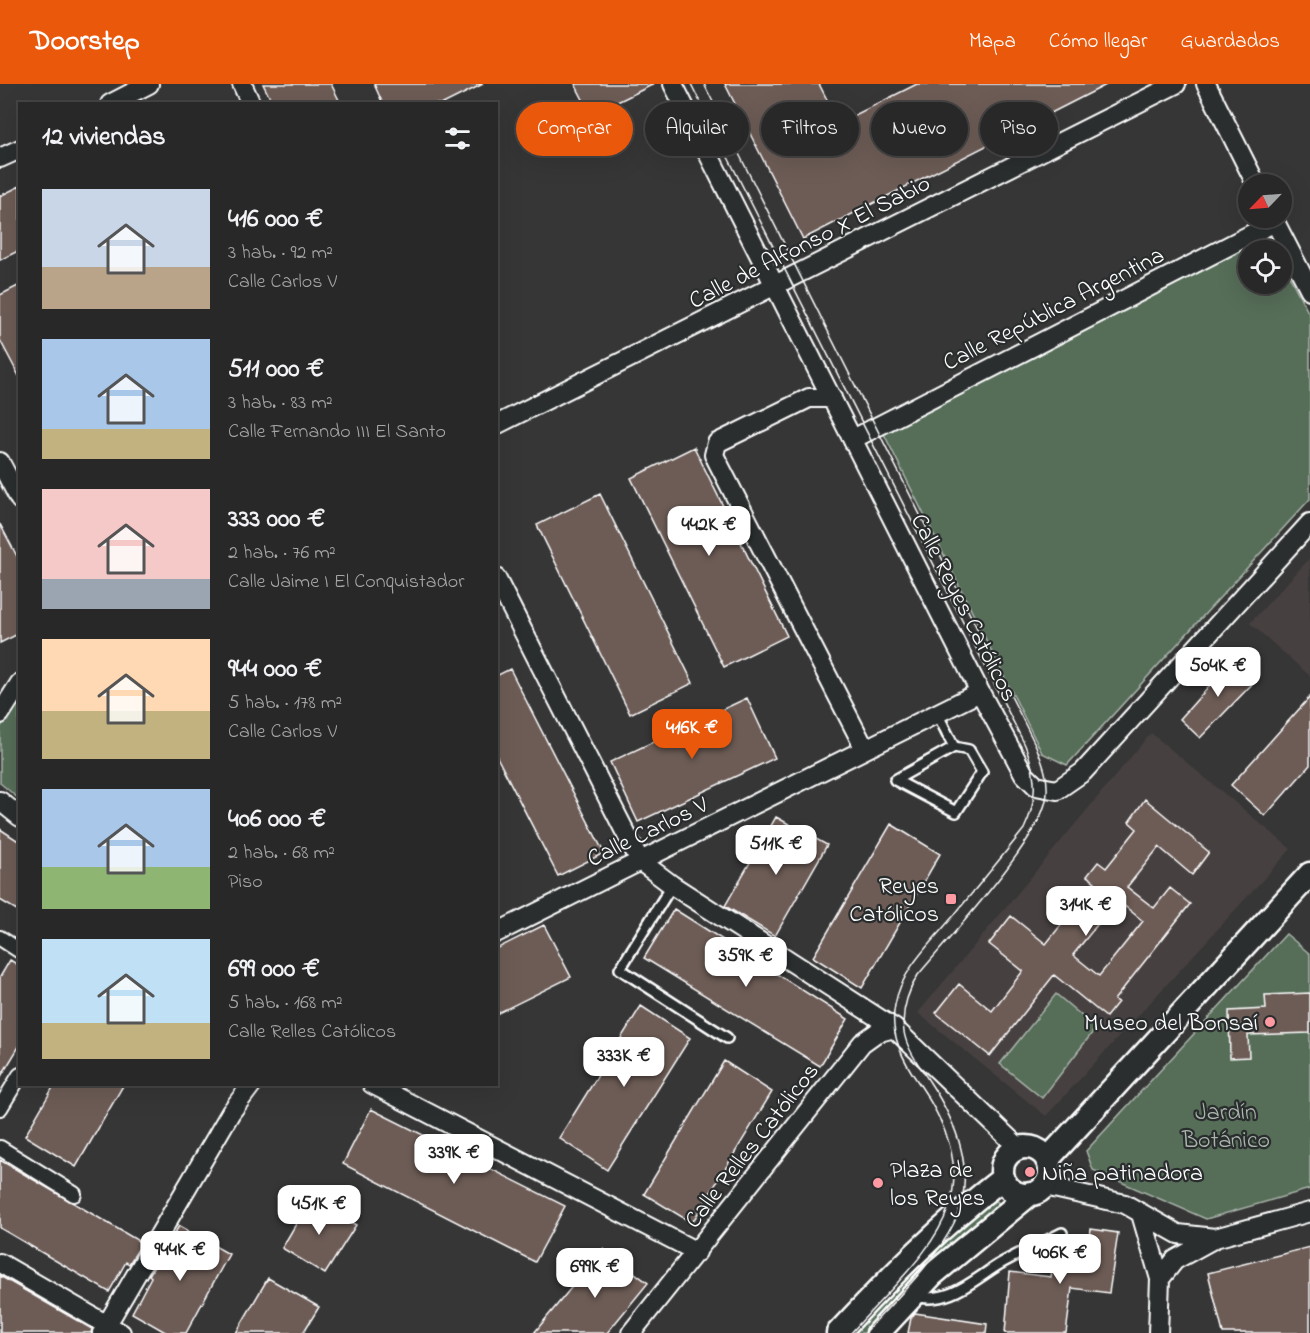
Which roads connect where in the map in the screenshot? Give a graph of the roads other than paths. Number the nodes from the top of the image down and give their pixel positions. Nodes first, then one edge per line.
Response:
1 (149, 84) edge
2 (242, 84) edge
3 (673, 84) edge
4 (1176, 84) edge
5 (1206, 84) edge
6 (118, 94) edge
7 (250, 102) edge
8 (18, 149) edge
9 (0, 158) edge
10 (1251, 174) edge
11 (1259, 228) edge
12 (1278, 228) edge
13 (775, 284) junction
14 (1310, 290) edge
15 (832, 398) junction
16 (498, 424) edge
17 (853, 439) junction
18 (0, 462) edge
19 (18, 496) edge
20 (1310, 523) edge
21 (498, 582) edge
22 (18, 686) edge
23 (980, 692) junction
24 (938, 713) junction
25 (0, 714) edge
26 (954, 747) junction
27 (865, 750) junction
28 (0, 801) edge
29 (18, 815) edge
30 (640, 861) junction
31 (1306, 884) edge
32 (672, 885) junction
33 (498, 932) edge
34 (0, 938) edge
35 (18, 950) edge
36 (894, 1029) junction
37 (728, 1038) dead end
38 (18, 1078) edge
39 (250, 1086) edge
40 (376, 1086) edge
41 (0, 1108) edge
42 (0, 1148) edge
43 (1019, 1148) junction
44 (1047, 1160) junction
45 (1003, 1178) junction
46 (1038, 1190) junction
47 (74, 1194) dead end
48 (1310, 1212) edge
49 (1141, 1214) junction
50 (1062, 1233) dead end
51 (1215, 1238) junction
52 (697, 1252) junction
53 (0, 1263) edge
54 (1160, 1280) junction
55 (911, 1296) junction
56 (110, 1330) edge
57 (631, 1333) edge
58 (838, 1333) edge
59 (878, 1333) edge
60 (1158, 1333) edge

1 - 6 street
2 - 7 street
3 - 13 street, Calle Reyes Católicos
4 - 13 street, Calle de Alfonso X El Sabio
5 - 10 street
8 - 9 street
11 - 17 street, Calle República Argentina
12 - 14 street
13 - 15 street, Calle Reyes Católicos
13 - 16 street, Calle de Alfonso X El Sabio
15 - 17 street, Calle Reyes Católicos
15 - 27 street
17 - 23 street, Calle Reyes Católicos
18 - 19 street
20 - 23 street, Calle Reyes Católicos
21 - 30 street
22 - 25 street
23 - 24 street, Calle Carlos V
24 - 26 lane
24 - 27 street, Calle Carlos V
26 - 26 lane
27 - 30 street, Calle Carlos V
28 - 29 street
30 - 32 street
30 - 33 street, Calle Carlos V
31 - 44 street
32 - 36 street
32 - 37 lane
34 - 35 street
36 - 43 street
36 - 52 street, Calle Relles Católicos
38 - 41 street
39 - 56 street
40 - 52 street
42 - 47 street
43 - 44 street
43 - 45 street
44 - 46 street
45 - 46 street
45 - 58 street
46 - 49 street
46 - 55 street
48 - 51 street
49 - 51 street
49 - 54 street
50 - 55 lane
51 - 54 street
52 - 57 street, Calle Relles Católicos
53 - 56 street
54 - 60 street
55 - 59 street

